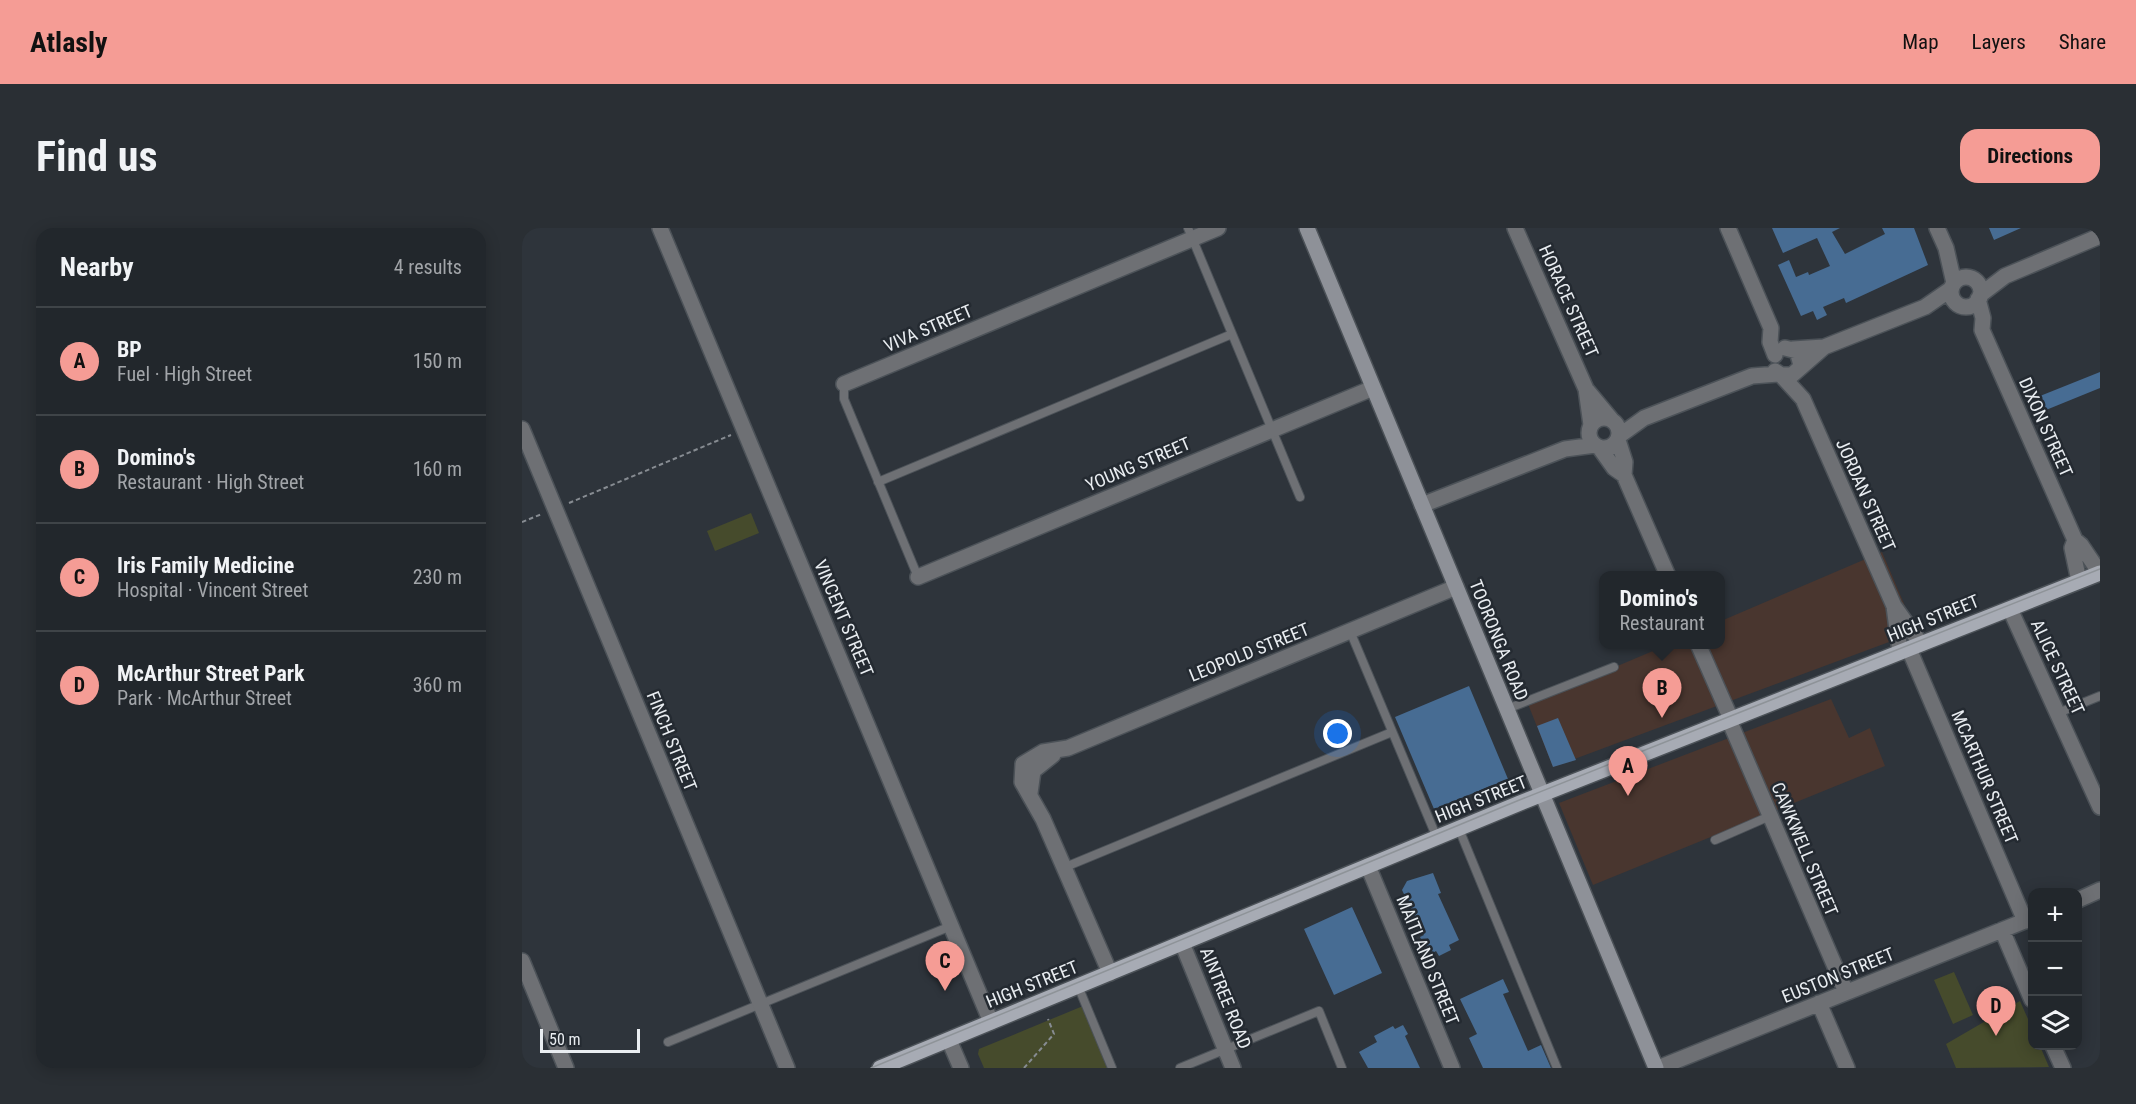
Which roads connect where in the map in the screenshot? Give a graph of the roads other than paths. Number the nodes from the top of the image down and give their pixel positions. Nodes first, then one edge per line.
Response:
1 (660, 228) edge
2 (1218, 228) edge
3 (1307, 228) edge
4 (1515, 228) edge
5 (1728, 228) edge
6 (1937, 228) edge
7 (1190, 233) edge
8 (2099, 237) edge
9 (2005, 276) junction
10 (1961, 282) junction
11 (1979, 297) junction
12 (1960, 305) junction
13 (1925, 307) junction
14 (1771, 327) junction
15 (1982, 330) junction
16 (1232, 334) junction
17 (1824, 347) junction
18 (1791, 348) junction
19 (1777, 366) junction
20 (1800, 367) junction
21 (844, 384) joint
22 (1373, 388) junction
23 (1586, 389) junction
24 (1803, 399) junction
25 (1644, 418) junction
26 (1612, 420) junction
27 (1590, 428) junction
28 (522, 429) edge
29 (1272, 430) junction
30 (1618, 438) junction
31 (1597, 446) junction
32 (1565, 449) junction
33 (1624, 475) junction
34 (878, 482) junction
35 (1300, 497) dead end
36 (1422, 505) junction
37 (2074, 540) junction
38 (1666, 571) edge
39 (2100, 573) edge
40 (918, 577) joint
41 (2079, 582) junction
42 (1456, 587) junction
43 (1894, 606) junction
44 (2010, 609) junction
45 (1350, 631) junction
46 (1910, 648) junction
47 (1700, 649) edge
48 (1614, 667) dead end
49 (2100, 696) edge
50 (1507, 709) junction
51 (2058, 713) junction
52 (1730, 720) junction
53 (1392, 732) junction
54 (1542, 794) junction
55 (2100, 807) edge
56 (1770, 816) junction
57 (1459, 829) junction
58 (1437, 838) junction
59 (1715, 840) dead end
60 (1368, 866) junction
61 (1063, 868) junction
62 (2100, 890) edge
63 (2082, 898) edge
64 (2028, 917) edge
65 (2028, 919) edge
66 (951, 926) junction
67 (2002, 930) junction
68 (1182, 943) junction
69 (522, 962) edge
70 (1110, 973) junction
71 (1078, 986) junction
72 (1846, 992) junction
73 (2030, 996) edge
74 (1820, 1003) junction
75 (760, 1004) junction
76 (991, 1022) junction
77 (949, 1040) junction
78 (668, 1042) dead end
79 (1226, 1049) junction
80 (2055, 1050) edge
81 (566, 1068) edge
82 (787, 1068) edge
83 (880, 1068) edge
84 (961, 1068) edge
85 (1112, 1068) edge
86 (1180, 1068) edge
87 (1233, 1068) edge
88 (1342, 1068) edge
89 (1452, 1068) edge
90 (1557, 1068) edge
91 (1657, 1068) edge
92 (1847, 1068) edge
93 (2063, 1068) edge

1 - 66 street, VINCENT STREET
2 - 7 street, VIVA STREET
3 - 22 main road, TOORONGA ROAD
4 - 23 street, HORACE STREET
5 - 14 street
6 - 10 street
7 - 16 lane
7 - 21 street, VIVA STREET
8 - 9 street
9 - 10 street
9 - 11 street
10 - 11 street
10 - 12 street
10 - 13 street
11 - 12 street
11 - 15 street, DIXON STREET
12 - 13 street
12 - 15 street, DIXON STREET
13 - 17 street
14 - 18 street
14 - 19 street
15 - 37 street, DIXON STREET
16 - 29 lane
16 - 34 lane
17 - 18 street
17 - 20 street
18 - 19 street
18 - 20 street
19 - 20 street
19 - 24 street, JORDAN STREET
19 - 25 street
20 - 24 street, JORDAN STREET
21 - 34 lane, VIVA STREET
22 - 29 street, YOUNG STREET
22 - 36 main road, TOORONGA ROAD
23 - 26 street, HORACE STREET
23 - 27 street, HORACE STREET
24 - 43 street, JORDAN STREET
25 - 26 street
25 - 30 street
26 - 27 street
26 - 30 street
27 - 31 street
27 - 32 street
28 - 75 street, FINCH STREET
29 - 35 lane
29 - 40 street, YOUNG STREET
30 - 31 street
30 - 33 street
31 - 32 street
31 - 33 street
32 - 36 street
33 - 38 street
34 - 40 lane, VIVA STREET
36 - 42 main road, TOORONGA ROAD
37 - 39 street, DIXON STREET
37 - 41 street, DIXON STREET
39 - 41 main road, HIGH STREET
41 - 44 main road, HIGH STREET
42 - 45 street, LEOPOLD STREET
42 - 50 main road, TOORONGA ROAD
43 - 46 street, JORDAN STREET
43 - 46 street, JORDAN STREET
44 - 46 main road, HIGH STREET
44 - 51 street, ALICE STREET
45 - 53 lane
45 - 61 street, LEOPOLD STREET
46 - 52 main road, HIGH STREET
46 - 64 street, MCARTHUR STREET
47 - 52 street
48 - 50 lane
49 - 51 lane
50 - 54 main road, TOORONGA ROAD
51 - 55 street, ALICE STREET
52 - 54 main road, HIGH STREET
52 - 56 street, CAWKWELL STREET
53 - 58 lane
53 - 61 lane
54 - 57 main road, HIGH STREET
54 - 91 main road, TOORONGA ROAD
56 - 59 lane
56 - 72 street, CAWKWELL STREET
57 - 58 main road, HIGH STREET
57 - 90 lane
58 - 60 main road, HIGH STREET
60 - 68 main road, HIGH STREET
60 - 89 street, MAITLAND STREET
61 - 70 street, LEOPOLD STREET
62 - 63 street
65 - 67 street, EUSTON STREET
66 - 75 lane
66 - 76 street, VINCENT STREET
67 - 72 street, EUSTON STREET
67 - 73 street
68 - 70 main road, HIGH STREET
68 - 79 street, AINTREE ROAD
69 - 81 street
70 - 71 main road, HIGH STREET
71 - 76 main road, HIGH STREET
71 - 85 lane
72 - 74 street, EUSTON STREET
74 - 91 street, EUSTON STREET
74 - 92 street
75 - 78 lane
75 - 82 street, FINCH STREET
76 - 77 main road, HIGH STREET
77 - 83 main road, HIGH STREET
77 - 84 street
79 - 86 lane
79 - 87 street, AINTREE ROAD
79 - 88 lane
80 - 93 street

